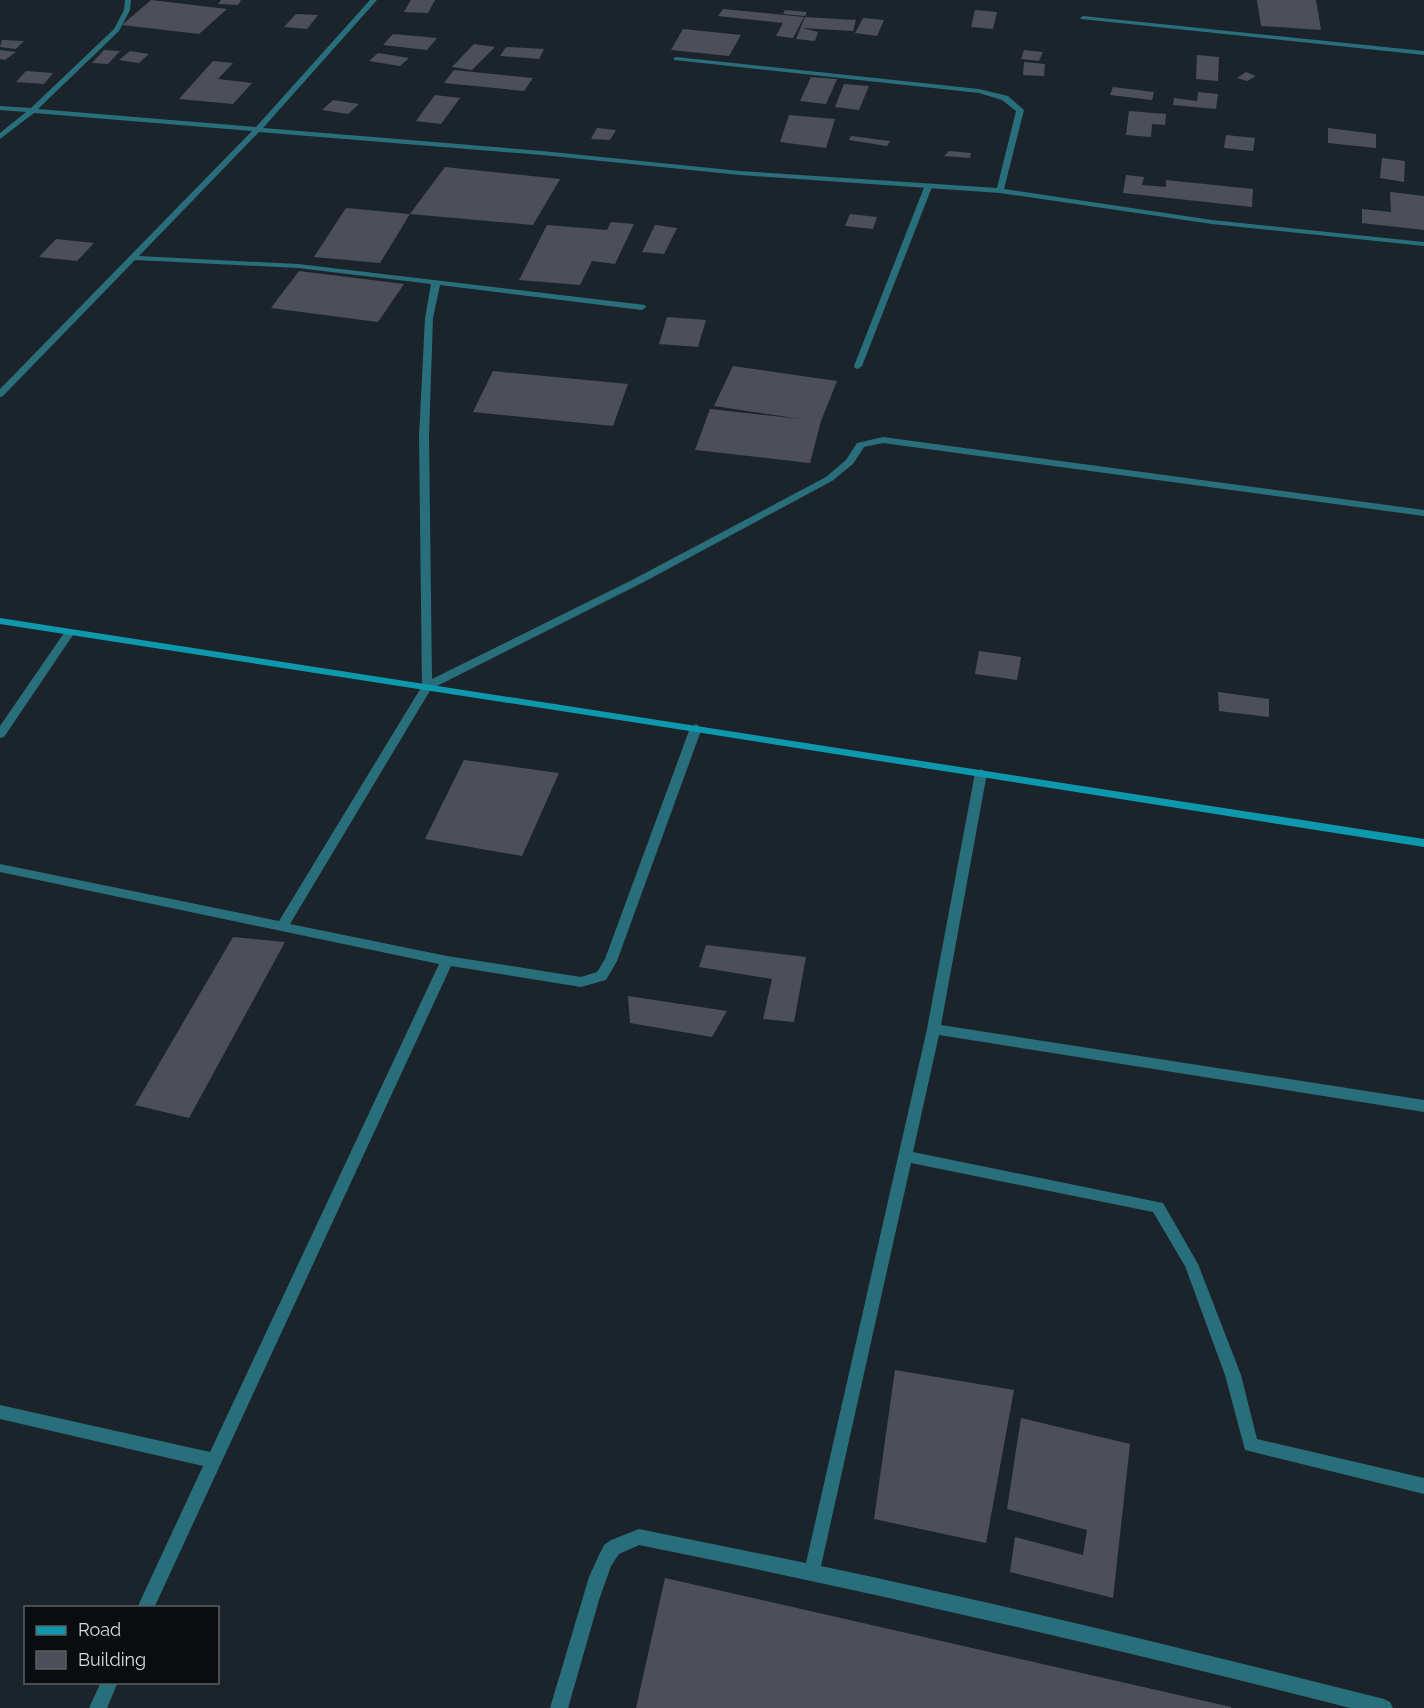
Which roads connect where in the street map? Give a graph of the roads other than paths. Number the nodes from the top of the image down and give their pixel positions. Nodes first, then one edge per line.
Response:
1 (128, 0) edge
2 (374, 0) edge
3 (1083, 18) dead end
4 (1424, 53) edge
5 (676, 59) dead end
6 (0, 108) edge
7 (32, 111) junction
8 (257, 130) junction
9 (0, 137) edge
10 (928, 187) junction
11 (1000, 191) junction
12 (1424, 244) edge
13 (135, 258) junction
14 (436, 282) junction
15 (642, 307) dead end
16 (858, 366) dead end
17 (0, 394) edge
18 (1424, 513) edge
19 (0, 621) edge
20 (70, 632) junction
21 (427, 686) junction
22 (696, 728) junction
23 (0, 734) edge
24 (981, 773) junction
25 (1424, 843) edge
26 (0, 868) edge
27 (282, 927) junction
28 (447, 961) junction
29 (934, 1029) junction
30 (1424, 1106) edge
31 (905, 1156) junction
32 (0, 1412) edge
33 (214, 1461) junction
34 (1424, 1486) edge
35 (813, 1571) junction
36 (146, 1606) edge
37 (110, 1684) edge
38 (98, 1708) edge
39 (559, 1708) edge
40 (1384, 1708) edge

1 - 7 street
2 - 8 street
3 - 4 street
5 - 11 street
6 - 7 street
7 - 8 street
7 - 9 street
8 - 10 street
8 - 13 street
10 - 11 street
10 - 16 street
11 - 12 street
13 - 14 street
13 - 17 street
14 - 15 street
14 - 21 street
18 - 21 street
19 - 20 street
20 - 21 street
20 - 23 street
21 - 22 street
21 - 27 street
22 - 24 street
22 - 28 street
24 - 25 street
24 - 29 street
26 - 27 street
27 - 28 street
28 - 33 street
29 - 30 street
29 - 31 street
31 - 34 street
31 - 35 street
32 - 33 street
33 - 36 street
35 - 39 street
35 - 40 street
37 - 38 street

